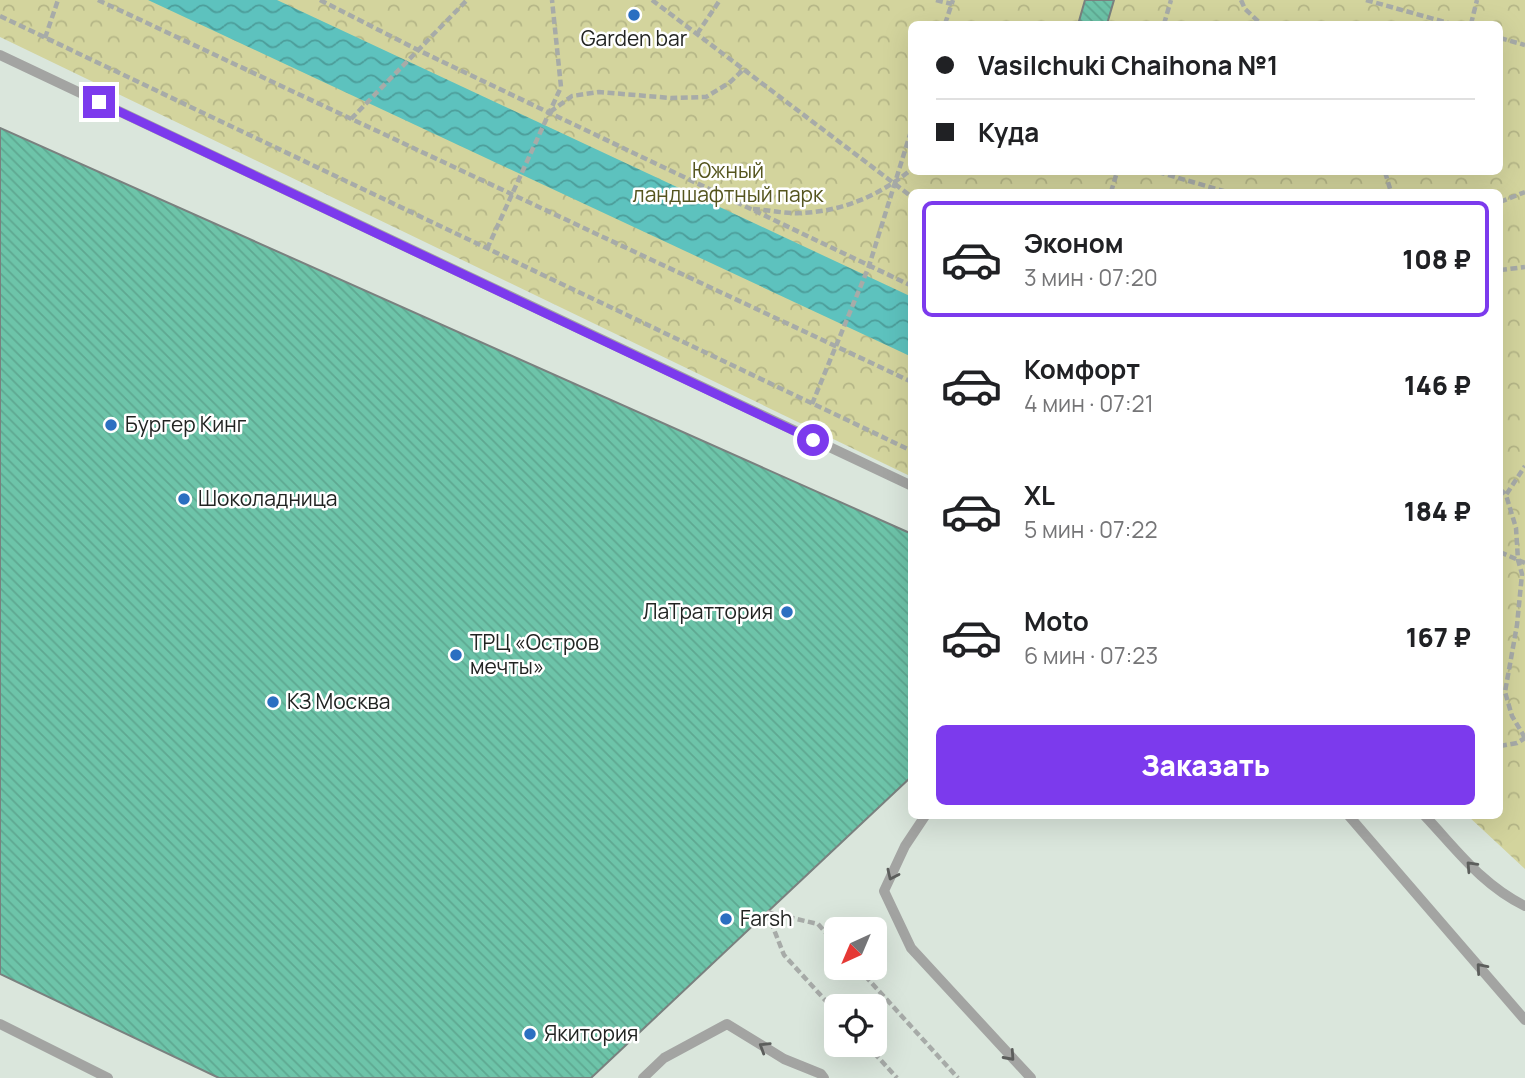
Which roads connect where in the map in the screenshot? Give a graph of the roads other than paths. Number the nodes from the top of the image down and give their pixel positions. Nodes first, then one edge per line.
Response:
1 (0, 55) edge
2 (908, 484) edge
3 (923, 819) edge
4 (1352, 819) edge
5 (1428, 819) edge
6 (1525, 906) edge
7 (1525, 1020) edge
8 (0, 1024) edge
9 (108, 1078) edge
10 (643, 1078) edge
11 (824, 1078) edge
12 (1031, 1078) edge

1 - 2 lane
3 -> 12 lane
7 -> 4 lane
6 -> 5 lane
8 - 9 lane
11 -> 10 lane

